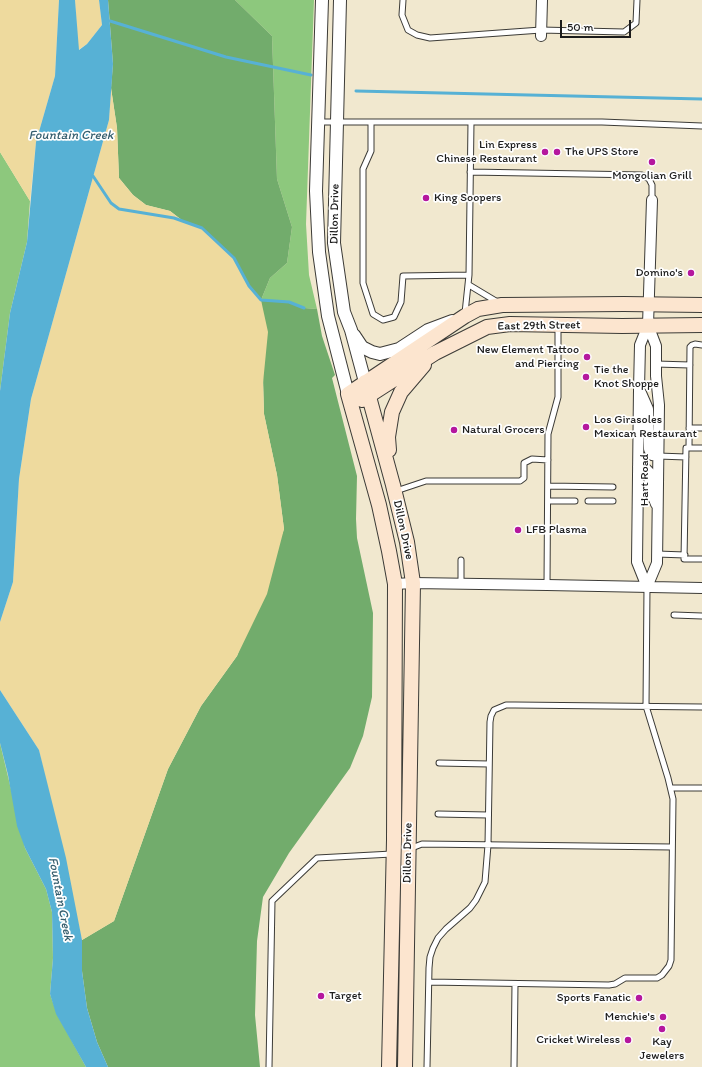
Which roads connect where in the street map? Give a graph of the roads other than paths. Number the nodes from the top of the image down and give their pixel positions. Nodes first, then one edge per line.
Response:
1 (322, 0) edge
2 (340, 0) edge
3 (402, 0) edge
4 (542, 0) edge
5 (637, 0) edge
6 (541, 33) junction
7 (319, 122) junction
8 (336, 122) junction
9 (371, 122) junction
10 (470, 122) junction
11 (702, 126) edge
12 (470, 172) junction
13 (652, 200) joint
14 (469, 275) junction
15 (469, 285) junction
16 (502, 305) junction
17 (649, 305) junction
18 (702, 305) edge
19 (464, 316) junction
20 (558, 325) junction
21 (648, 325) junction
22 (702, 325) edge
23 (351, 330) junction
24 (702, 345) edge
25 (435, 353) junction
26 (656, 364) junction
27 (690, 365) junction
28 (367, 389) junction
29 (639, 389) junction
30 (349, 400) junction
31 (689, 428) junction
32 (702, 428) edge
33 (689, 448) junction
34 (702, 448) edge
35 (658, 456) junction
36 (686, 457) junction
37 (548, 460) junction
38 (638, 467) junction
39 (548, 486) junction
40 (613, 487) dead end
41 (394, 488) junction
42 (548, 501) junction
43 (575, 501) dead end
44 (588, 501) dead end
45 (613, 501) dead end
46 (658, 509) junction
47 (657, 554) junction
48 (685, 555) junction
49 (702, 559) edge
50 (461, 560) dead end
51 (395, 584) junction
52 (413, 584) junction
53 (461, 584) junction
54 (547, 585) junction
55 (647, 587) junction
56 (702, 588) edge
57 (674, 616) dead end
58 (702, 616) edge
59 (646, 706) junction
60 (702, 707) edge
61 (439, 763) dead end
62 (489, 764) junction
63 (671, 788) junction
64 (702, 788) edge
65 (438, 814) dead end
66 (488, 815) junction
67 (488, 845) junction
68 (672, 848) junction
69 (408, 850) junction
70 (394, 854) junction
71 (429, 982) junction
72 (515, 984) junction
73 (269, 1067) edge
74 (389, 1067) edge
75 (405, 1067) edge
76 (427, 1067) edge
77 (514, 1067) edge

1 - 7 street, Dillon Drive
2 - 8 street, Dillon Drive
3 - 6 lane
4 - 6 street
5 - 6 lane
7 - 8 lane
7 - 30 street, Dillon Drive
8 - 9 lane
8 - 23 street, Dillon Drive
9 - 10 lane
9 - 14 lane
10 - 11 lane
10 - 12 lane
12 - 13 lane
12 - 14 lane
13 - 17 street, Hart Road
14 - 15 lane
15 - 16 lane
15 - 19 lane
16 - 17 main road, East 29th Street
16 - 19 main road, East 29th Street
17 - 18 main road, East 29th Street
17 - 21 street, Hart Road
19 - 23 street
19 - 28 main road, East 29th Street
20 - 21 main road, East 29th Street
20 - 25 main road, East 29th Street
20 - 37 lane
21 - 22 main road, East 29th Street
21 - 26 street, Hart Road
21 - 29 street, Hart Road
23 - 28 street, Dillon Drive
24 - 27 lane
25 - 28 main road, East 29th Street
25 - 41 main road
26 - 27 lane
26 - 35 street, Hart Road
27 - 31 lane
28 - 30 main road, East 29th Street
28 - 41 main road, Dillon Drive
29 - 35 street
29 - 38 street, Hart Road
30 - 51 main road, Dillon Drive
31 - 32 lane
31 - 33 lane
33 - 34 lane
33 - 36 lane
35 - 36 lane
35 - 46 street, Hart Road
36 - 48 lane
37 - 39 lane
37 - 41 lane
38 - 46 street
38 - 55 street, Hart Road
39 - 40 lane
39 - 42 lane
41 - 52 main road, Dillon Drive
42 - 43 lane
42 - 54 lane
44 - 45 lane
46 - 47 street, Hart Road
47 - 48 lane
47 - 55 street, Hart Road
48 - 49 lane
50 - 53 lane
51 - 52 street
51 - 70 main road, Dillon Drive
52 - 53 street
52 - 69 main road, Dillon Drive
53 - 54 street
54 - 55 street
55 - 56 street
55 - 59 lane
57 - 58 lane
59 - 60 lane
59 - 62 lane
59 - 63 lane
61 - 62 lane
62 - 66 lane
63 - 64 lane
63 - 68 lane
65 - 66 lane
66 - 67 lane
67 - 68 lane
67 - 69 lane
67 - 71 lane
68 - 72 lane
69 - 70 lane
69 - 75 main road, Dillon Drive
70 - 73 lane
70 - 74 main road, Dillon Drive
71 - 72 lane
71 - 76 lane
72 - 77 lane

